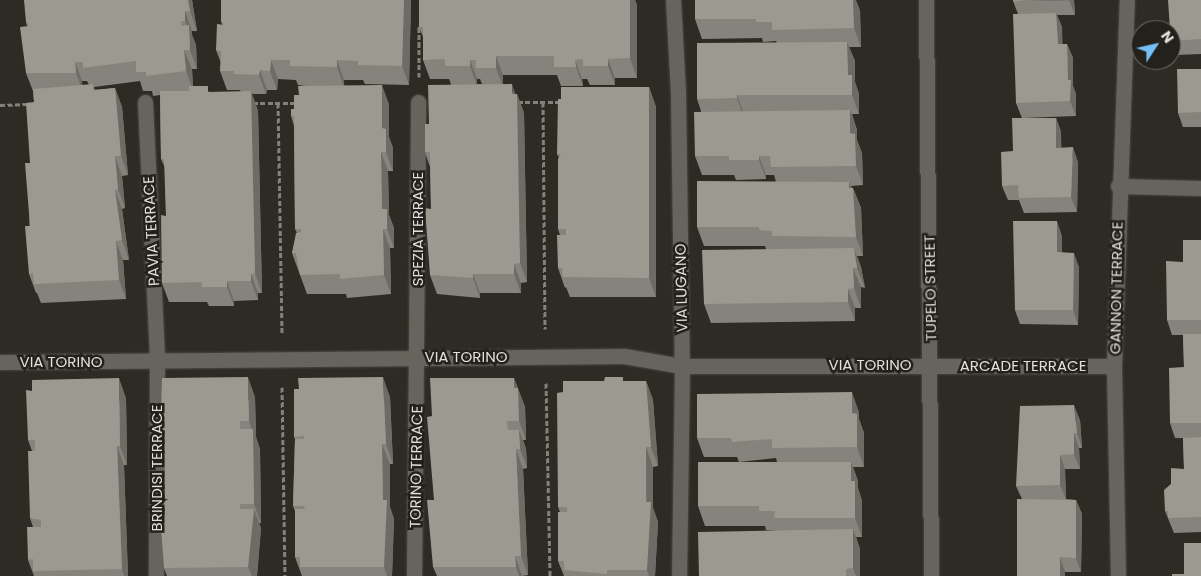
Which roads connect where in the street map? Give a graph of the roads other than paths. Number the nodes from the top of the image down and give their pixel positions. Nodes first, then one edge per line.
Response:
1 (673, 0) edge
2 (926, 0) edge
3 (1127, 0) edge
4 (145, 102) dead end
5 (418, 102) road end
6 (1118, 186) junction
7 (1201, 188) edge
8 (417, 357) junction
9 (157, 360) junction
10 (0, 362) edge
11 (931, 365) junction
12 (682, 366) junction
13 (1114, 366) junction
14 (156, 576) edge
15 (414, 576) edge
16 (679, 576) edge
17 (931, 576) edge
18 (1118, 576) edge

1 - 12 street, VIA LUGANO
2 - 11 street, TUPELO STREET
3 - 6 street, GANNON TERRACE
4 - 9 street, PAVIA TERRACE
5 - 8 street, SPEZIA TERRACE
6 - 7 street
6 - 13 street, GANNON TERRACE
8 - 9 street, VIA TORINO
8 - 12 street, VIA TORINO
8 - 15 street, TORINO TERRACE
9 - 10 street, VIA TORINO
9 - 14 street, BRINDISI TERRACE
11 - 12 street, VIA TORINO
11 - 13 street, ARCADE TERRACE
11 - 17 street, TUPELO STREET
12 - 16 street, VIA LUGANO
13 - 18 street, GANNON TERRACE

